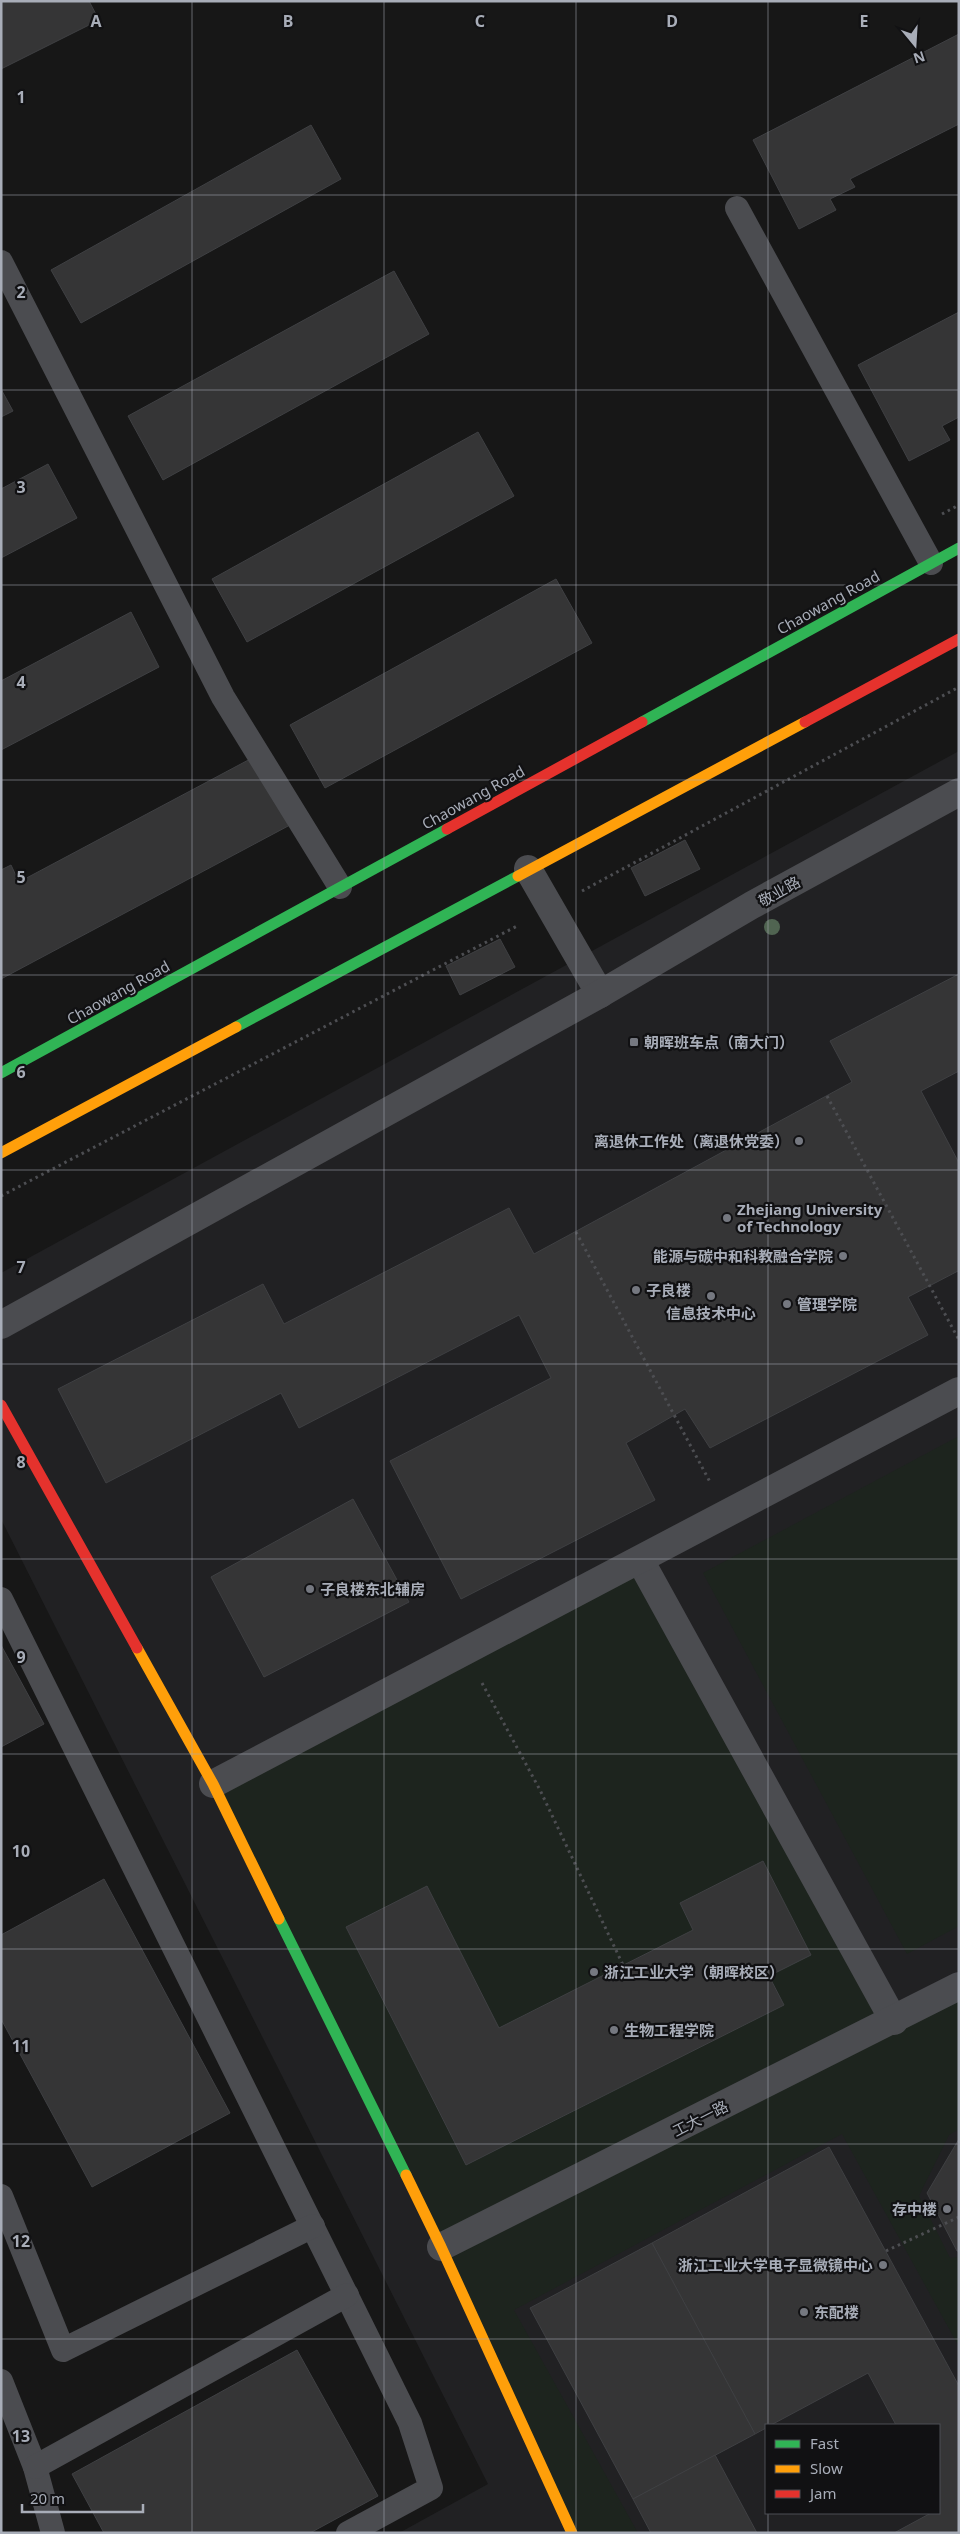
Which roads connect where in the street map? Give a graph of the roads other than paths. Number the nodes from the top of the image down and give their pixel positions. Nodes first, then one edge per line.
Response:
1 (737, 208) dead end
2 (1, 262) edge
3 (959, 548) edge
4 (931, 563) junction
5 (959, 638) edge
6 (959, 792) edge
7 (528, 869) junction
8 (340, 887) junction
9 (600, 994) junction
10 (1, 1073) edge
11 (1, 1152) edge
12 (1, 1325) edge
13 (959, 1391) edge
14 (1, 1405) edge
15 (640, 1560) junction
16 (1, 1599) edge
17 (213, 1784) junction
18 (959, 1986) edge
19 (894, 2021) junction
20 (1, 2196) edge
21 (314, 2226) junction
22 (441, 2247) junction
23 (347, 2295) junction
24 (1, 2381) edge
25 (35, 2467) junction
26 (53, 2533) edge
27 (348, 2533) edge
28 (572, 2533) edge

1 - 4 lane
2 - 8 lane
3 - 4 main road, Chaowang Road
4 - 8 main road, Chaowang Road
5 - 7 main road
6 - 9 street, 敬业路
7 - 9 street
7 - 11 main road
8 - 10 main road, Chaowang Road
9 - 12 street, 敬业路
13 - 15 street
14 - 17 main road
15 - 17 street
15 - 19 street
16 - 21 lane
17 - 22 main road
18 - 19 street, 工大一路
19 - 22 street, 工大一路
20 - 21 lane
21 - 23 lane
22 - 28 main road
23 - 25 lane
23 - 27 lane
24 - 25 lane
25 - 26 lane

